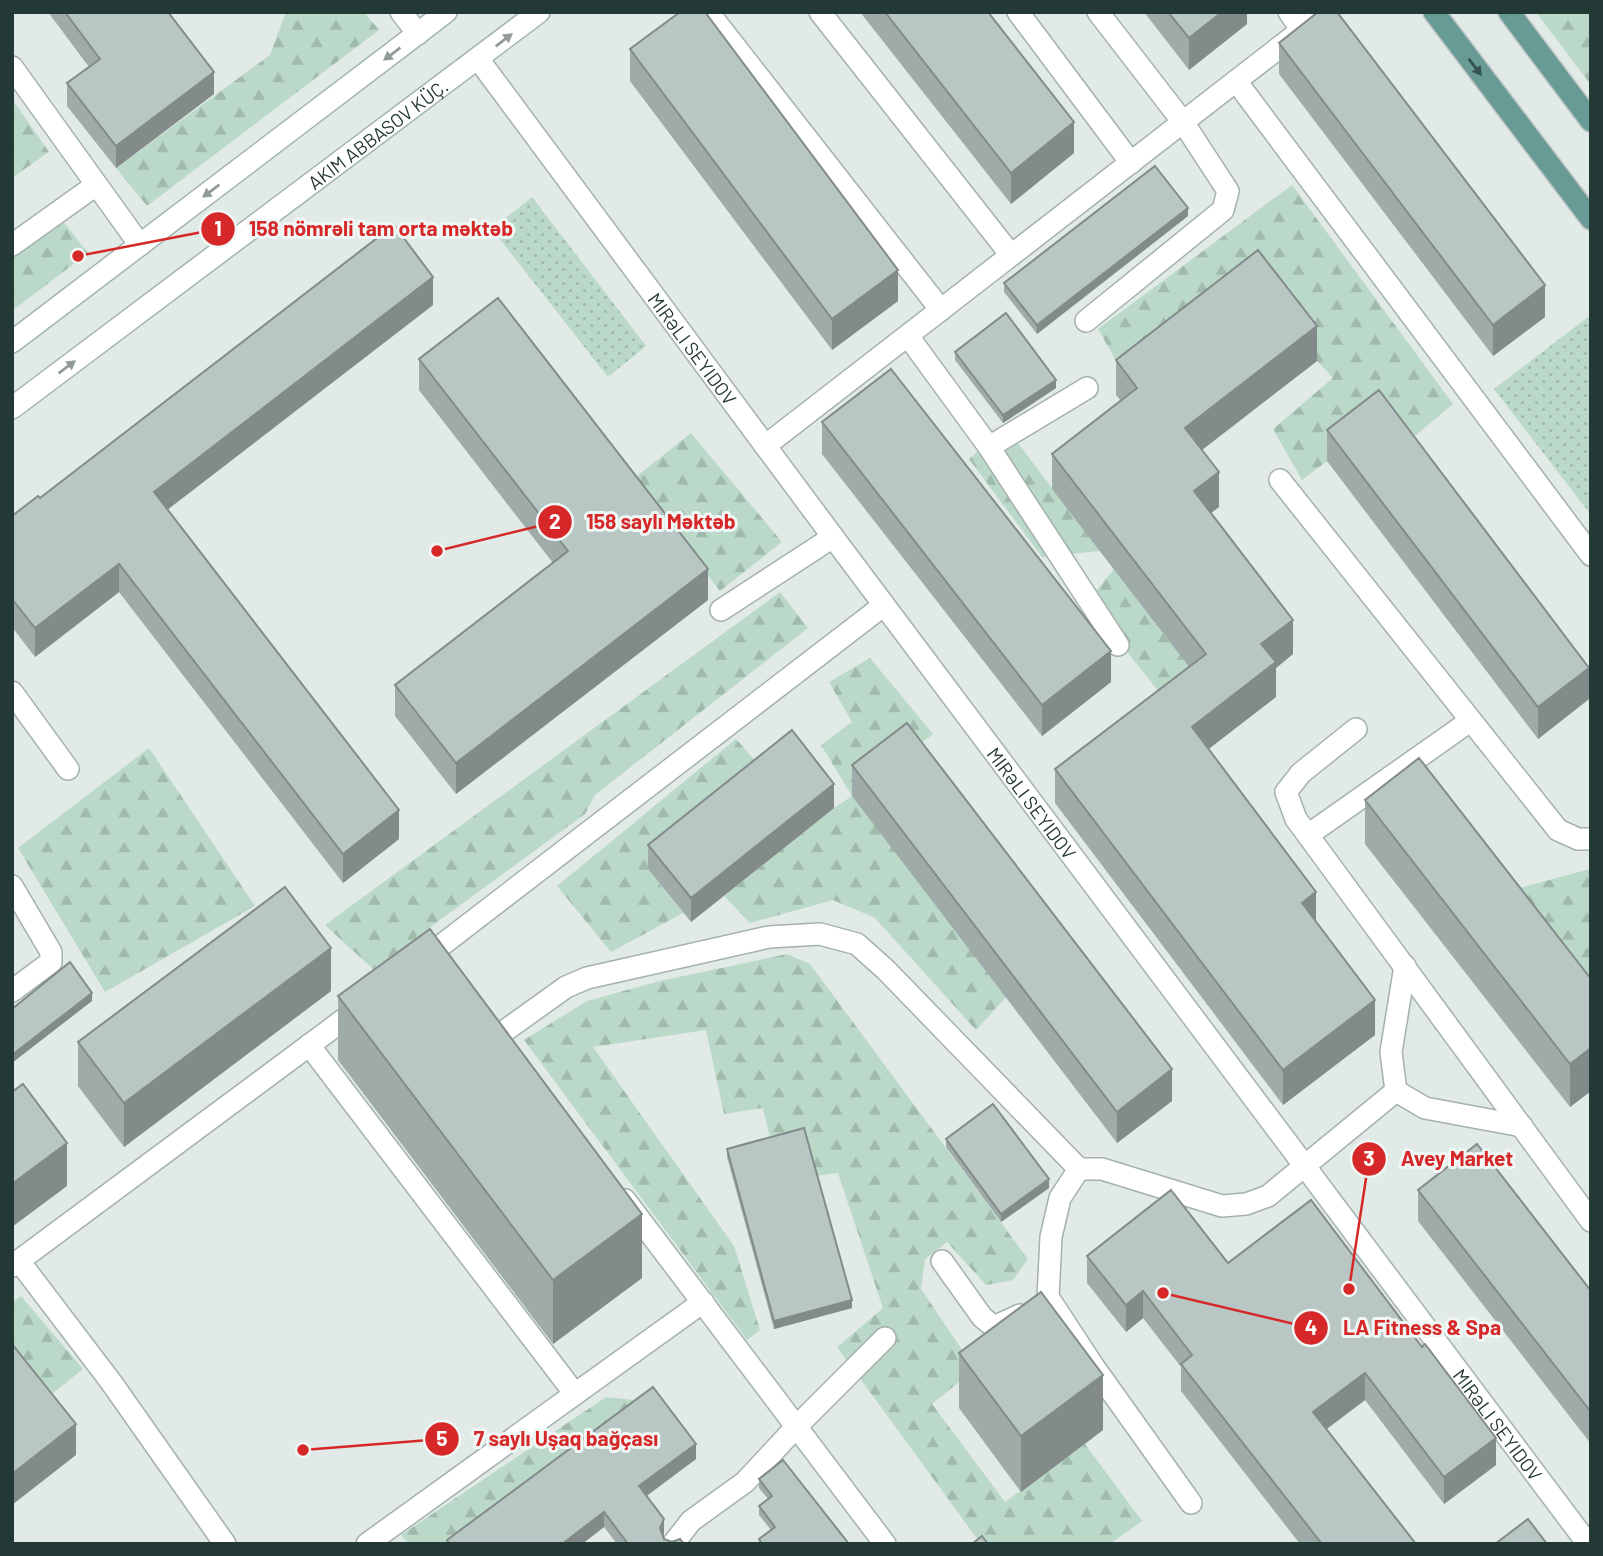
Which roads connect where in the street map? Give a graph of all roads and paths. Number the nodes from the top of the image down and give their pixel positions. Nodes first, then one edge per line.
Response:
1 (401, 12) edge
2 (446, 12) edge
3 (540, 12) edge
4 (708, 12) edge
5 (820, 12) edge
6 (1018, 12) edge
7 (1098, 12) edge
8 (1289, 12) edge
9 (1325, 12) edge
10 (1434, 12) edge
11 (1508, 12) edge
12 (1302, 30) junction
13 (418, 34) junction
14 (479, 60) junction
15 (12, 67) edge
16 (1237, 81) junction
17 (1591, 121) edge
18 (1183, 122) junction
19 (1131, 163) junction
20 (96, 185) junction
21 (1591, 219) edge
22 (12, 245) edge
23 (140, 245) junction
24 (1011, 255) junction
25 (941, 310) junction
26 (1086, 321) dead end
27 (908, 336) junction
28 (12, 342) edge
29 (1087, 388) dead end
30 (12, 408) edge
31 (765, 446) junction
32 (989, 447) junction
33 (1280, 480) dead end
34 (833, 537) junction
35 (1591, 555) edge
36 (884, 605) junction
37 (721, 610) dead end
38 (1118, 645) dead end
39 (12, 692) edge
40 (1470, 721) junction
41 (1356, 729) dead end
42 (68, 769) dead end
43 (1308, 835) junction
44 (1591, 839) edge
45 (12, 886) edge
46 (1405, 966) junction
47 (405, 973) edge
48 (12, 991) edge
49 (373, 997) edge
50 (484, 1014) edge
51 (309, 1045) junction
52 (1396, 1091) junction
53 (1522, 1126) junction
54 (1305, 1168) junction
55 (1079, 1169) junction
56 (613, 1185) edge
57 (1591, 1221) edge
58 (942, 1261) dead end
59 (15, 1263) edge
60 (1048, 1297) junction
61 (703, 1302) junction
62 (885, 1338) dead end
63 (575, 1394) junction
64 (797, 1426) junction
65 (1191, 1503) dead end
66 (377, 1541) edge
67 (225, 1544) edge
68 (673, 1544) edge
69 (885, 1544) edge
70 (1588, 1544) edge

1 - 13 street
2 - 13 street
14 -> 3 street, AKIM ABBASOV KÜÇ.
4 - 25 street
5 - 24 street
6 - 19 street
7 - 18 street
8 - 12 street
9 - 12 street
10 -> 21 main road
11 - 17 main road
12 - 16 street
13 -> 23 street
30 -> 14 street, AKIM ABBASOV KÜÇ.
14 - 31 street, MIRƏLI SEYIDOV
15 - 20 street
16 - 18 street
16 - 35 street
18 - 19 street
18 - 26 street
19 - 24 street
20 - 22 street
20 - 23 street
23 - 28 street
24 - 25 street
25 - 27 street
27 - 31 street
27 - 32 street
29 - 32 street
31 - 34 street, MIRƏLI SEYIDOV
32 - 38 street
33 - 40 street
34 - 36 street, MIRƏLI SEYIDOV
34 - 37 street
36 - 47 street
36 - 54 street, MIRƏLI SEYIDOV
39 - 42 street
40 - 43 street
40 - 44 street
41 - 43 street
43 - 46 street
45 - 48 street
46 - 52 street
46 - 53 street
49 - 51 street
50 - 55 street
51 - 59 street
51 - 63 street
52 - 53 street
52 - 54 street
53 - 57 street
54 - 55 street
54 - 70 street, MIRƏLI SEYIDOV
55 - 60 street
56 - 61 street
58 - 60 street
59 - 67 street
60 - 65 street
61 - 63 street
61 - 64 street
62 - 64 street
63 - 66 street
64 - 68 street
64 - 69 street

